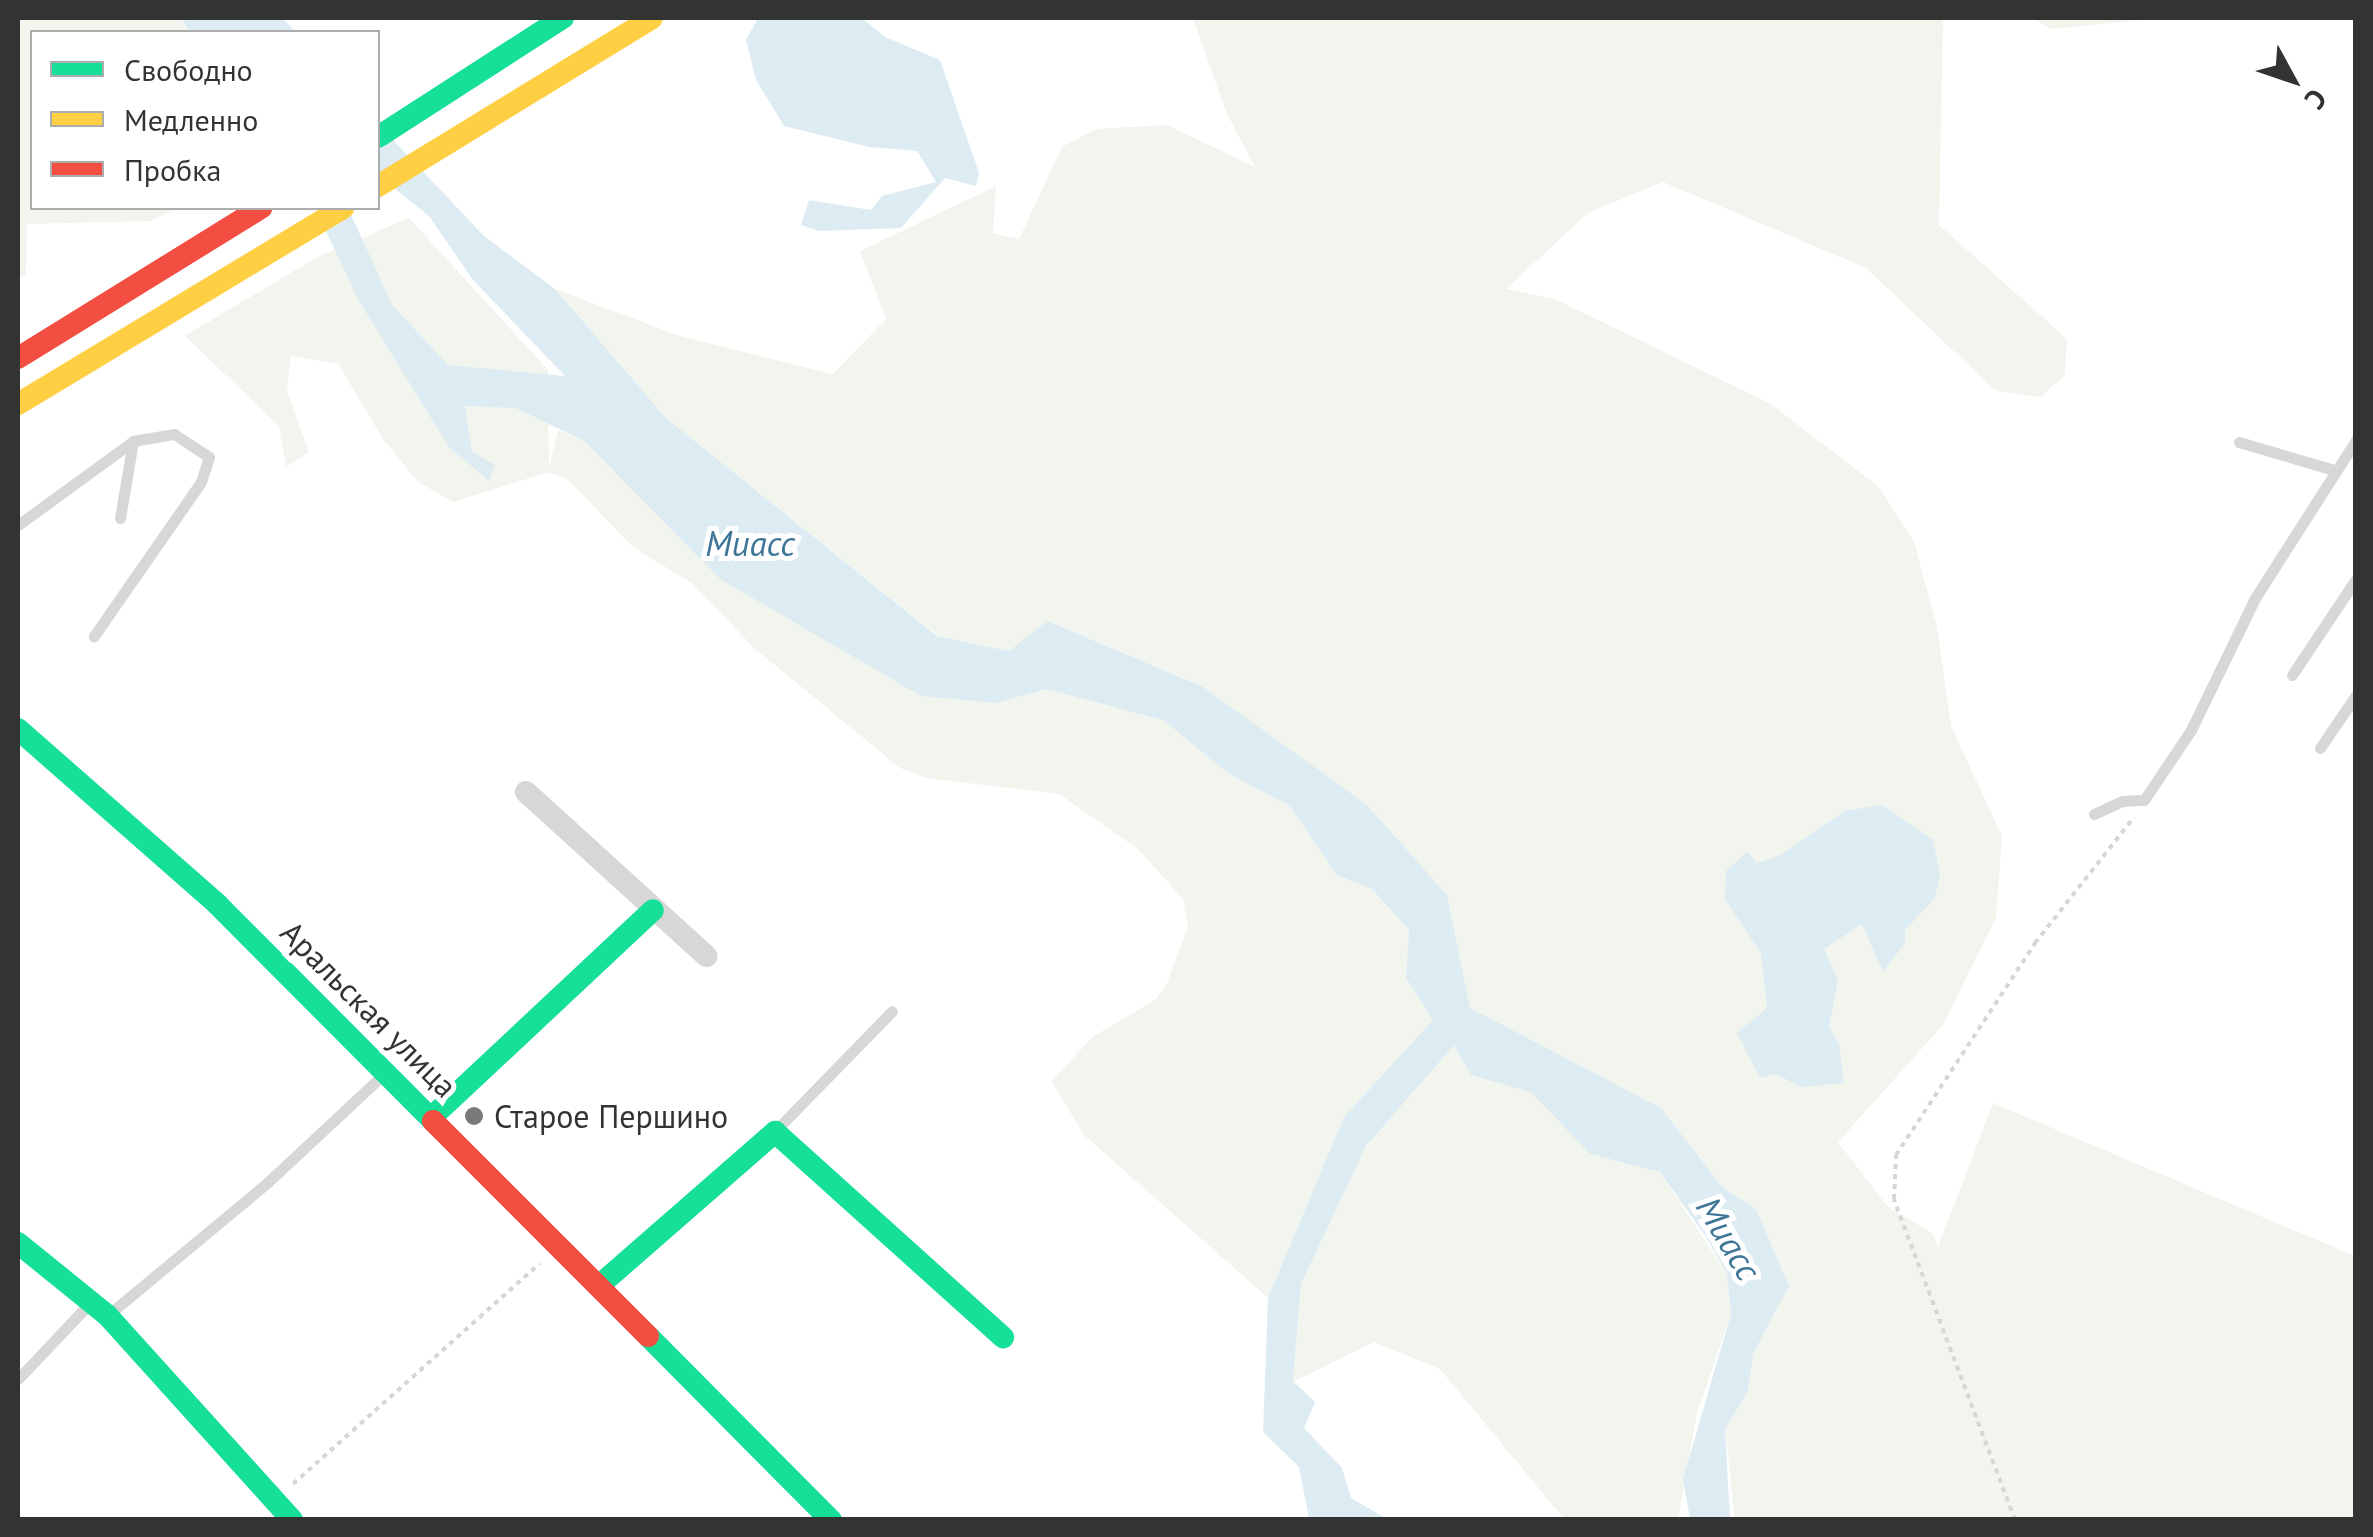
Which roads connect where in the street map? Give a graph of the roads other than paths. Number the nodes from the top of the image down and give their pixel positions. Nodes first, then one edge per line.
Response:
1 (563, 18) edge
2 (652, 18) edge
3 (380, 136) edge
4 (380, 185) edge
5 (258, 210) edge
6 (340, 210) edge
7 (18, 358) edge
8 (18, 404) edge
9 (2356, 440) edge
10 (132, 441) junction
11 (2239, 442) dead end
12 (2331, 469) junction
13 (120, 518) dead end
14 (18, 525) edge
15 (2356, 579) edge
16 (94, 636) dead end
17 (2292, 674) dead end
18 (2356, 695) edge
19 (18, 729) edge
20 (2320, 748) dead end
21 (526, 792) dead end
22 (2094, 814) dead end
23 (653, 910) junction
24 (706, 956) dead end
25 (892, 1012) dead end
26 (387, 1071) junction
27 (432, 1116) junction
28 (775, 1132) junction
29 (18, 1243) edge
30 (602, 1283) junction
31 (99, 1309) junction
32 (1003, 1337) dead end
33 (18, 1379) edge
34 (292, 1520) edge
35 (831, 1520) edge

1 - 3 street
2 - 4 street
5 - 7 street
6 - 8 street
9 - 12 lane
10 - 13 lane
10 - 14 lane
10 - 16 lane
11 - 12 lane
12 - 22 lane
15 - 17 lane
18 - 20 lane
19 - 26 street, Аральская улица
21 - 23 street
23 - 24 street
23 - 27 street
25 - 28 lane
26 - 27 street, Аральская улица
26 - 31 lane
27 - 30 street, Аральская улица
28 - 30 street
28 - 32 street
29 - 31 street
30 - 35 street, Аральская улица
31 - 33 lane
31 - 34 street

